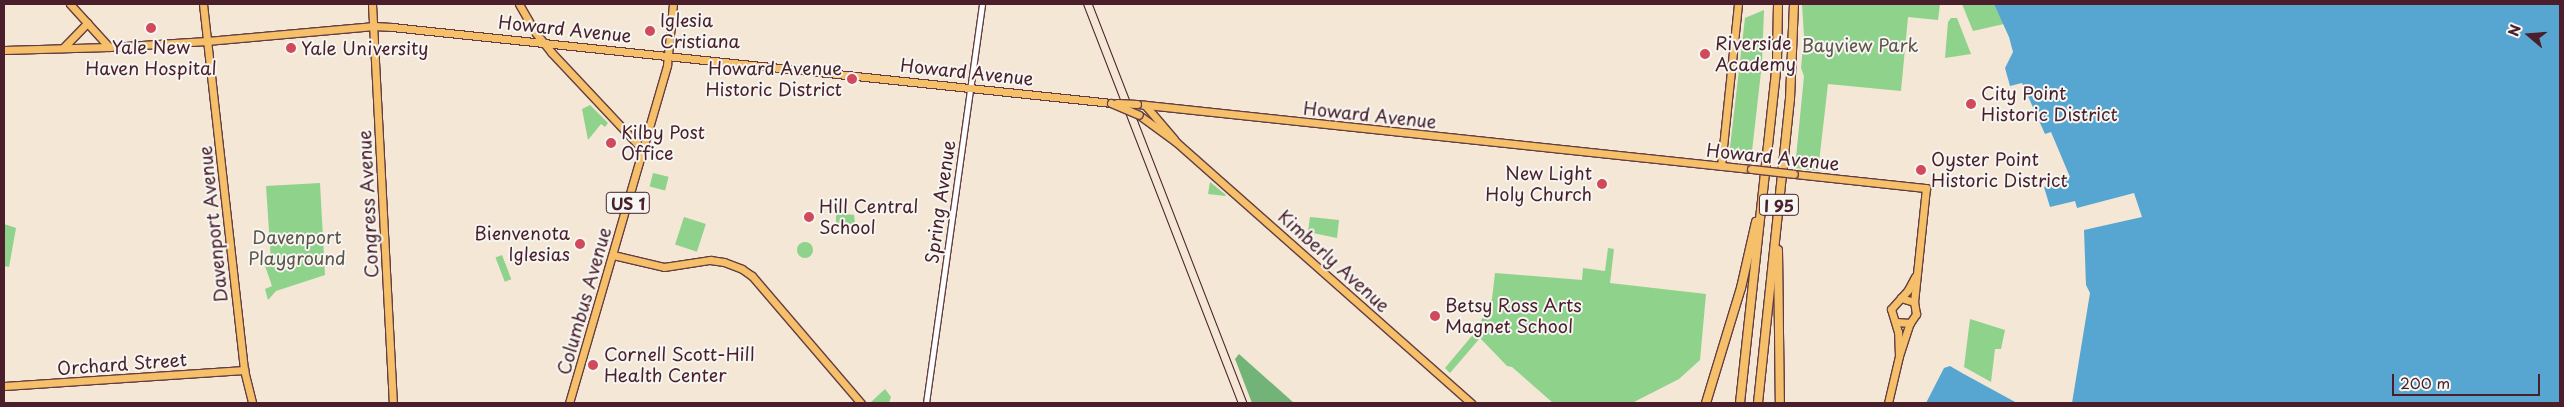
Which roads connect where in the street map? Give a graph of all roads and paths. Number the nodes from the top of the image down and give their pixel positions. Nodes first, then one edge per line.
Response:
1 (70, 4) edge
2 (203, 4) edge
3 (372, 4) edge
4 (519, 4) edge
5 (673, 4) edge
6 (982, 4) edge
7 (1738, 4) edge
8 (1778, 4) edge
9 (1794, 4) edge
10 (88, 23) junction
11 (374, 26) junction
12 (207, 41) junction
13 (543, 42) junction
14 (109, 47) junction
15 (63, 48) junction
16 (4, 50) edge
17 (668, 55) junction
18 (971, 88) junction
19 (1112, 103) junction
20 (1145, 105) junction
21 (1176, 142) junction
22 (643, 150) junction
23 (1721, 166) junction
24 (1763, 186) junction
25 (1778, 211) junction
26 (613, 255) junction
27 (1916, 275) junction
28 (1902, 298) junction
29 (1914, 302) junction
30 (1896, 322) junction
31 (1910, 323) junction
32 (1899, 356) junction
33 (244, 370) junction
34 (4, 386) edge
35 (252, 403) edge
36 (393, 403) edge
37 (569, 403) edge
38 (861, 403) edge
39 (926, 403) edge
40 (1472, 403) edge
41 (1706, 403) edge
42 (1740, 403) edge
43 (1758, 403) edge
44 (1780, 403) edge
45 (1888, 403) edge

1 - 10 main road
2 - 12 main road, Davenport Avenue
3 - 11 main road, Congress Avenue
4 - 13 main road
5 - 17 main road, Columbus Avenue / US 1
6 - 18 street, Spring Avenue
7 - 23 main road
8 - 24 highway, I 95
9 - 25 highway, I 95
10 - 14 main road
10 - 15 main road
11 - 12 main road, Howard Avenue
11 - 13 main road, Howard Avenue
11 - 36 main road, Congress Avenue
12 - 14 main road, Howard Avenue
12 - 33 main road, Davenport Avenue
13 - 17 main road, Howard Avenue
13 - 22 main road
14 - 15 main road, Howard Avenue
15 - 16 main road, Howard Avenue
17 - 18 main road, Howard Avenue
17 - 22 main road, Columbus Avenue / US 1
18 - 19 main road, Howard Avenue
18 - 39 street, Spring Avenue
19 - 20 main road, Howard Avenue, bridge
19 - 21 main road, bridge
20 - 21 main road
20 - 23 main road, Howard Avenue
21 - 40 main road, Kimberly Avenue
22 - 26 main road, Columbus Avenue / US 1
23 - 27 main road, Howard Avenue, bridge
24 - 41 highway
24 - 42 highway, I 95
25 - 43 highway, I 95
25 - 44 highway
26 - 37 main road, Columbus Avenue / US 1
26 - 38 main road
27 - 28 main road
27 - 29 main road
28 - 29 main road
28 - 30 main road
29 - 31 main road
30 - 31 main road
30 - 32 main road
31 - 32 main road
32 - 45 main road
33 - 34 main road, Orchard Street
33 - 35 main road, Davenport Avenue

